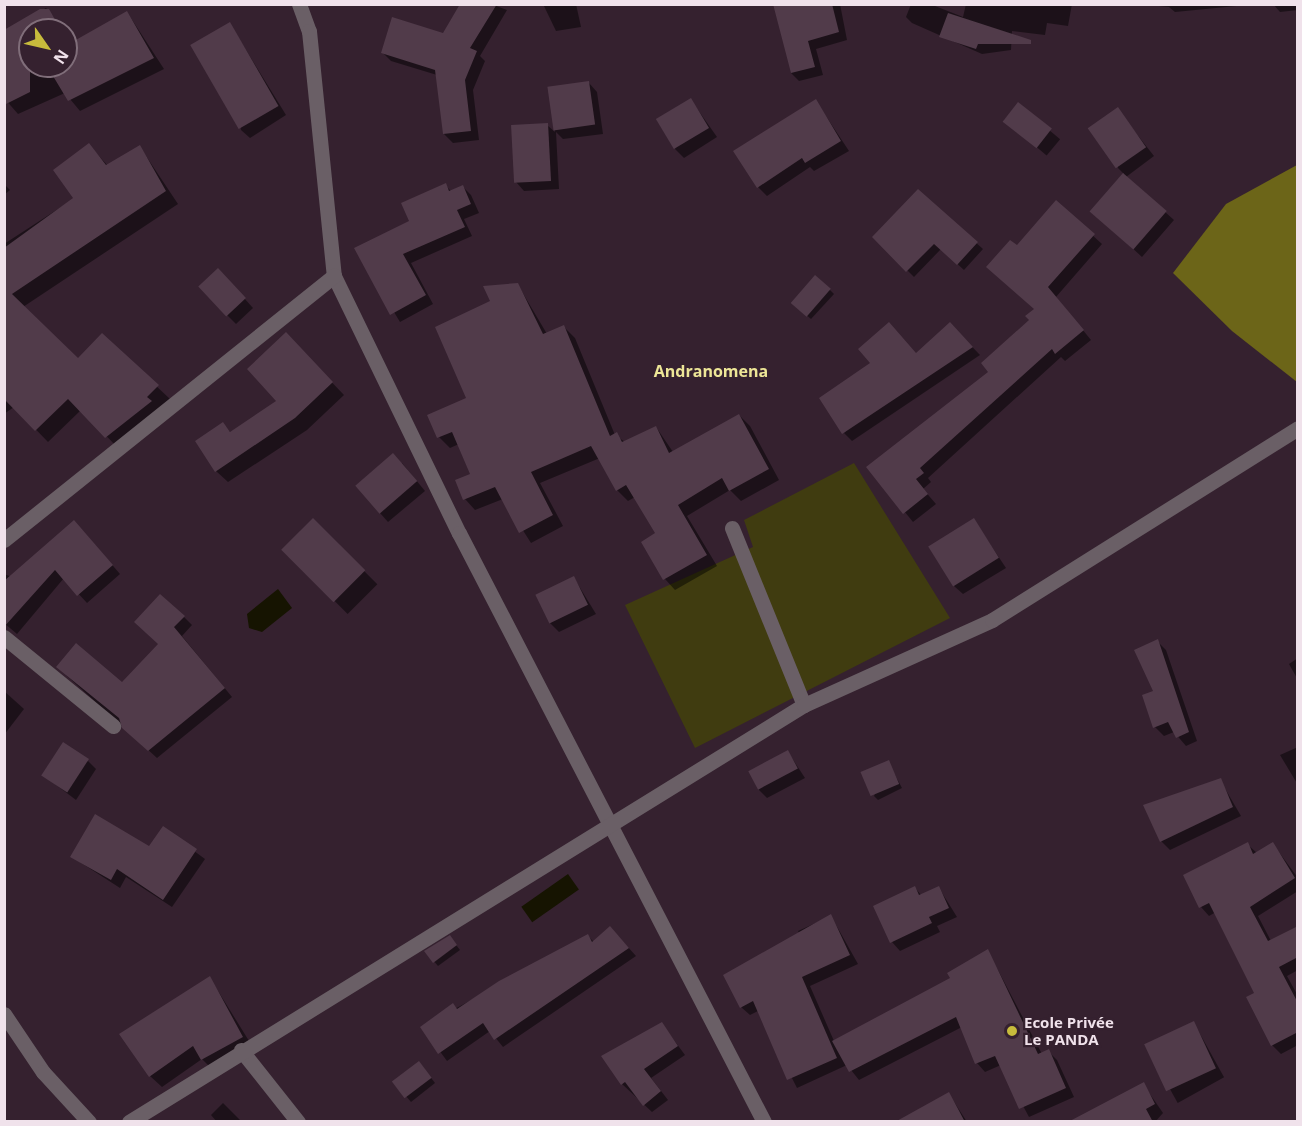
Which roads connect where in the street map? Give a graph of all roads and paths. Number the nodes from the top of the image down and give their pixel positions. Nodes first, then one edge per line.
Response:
1 (299, 4) edge
2 (334, 276) junction
3 (1298, 428) edge
4 (732, 528) dead end
5 (4, 540) edge
6 (4, 638) edge
7 (804, 705) junction
8 (113, 726) dead end
9 (610, 821) junction
10 (4, 1014) edge
11 (241, 1050) junction
12 (89, 1122) edge
13 (129, 1122) edge
14 (298, 1122) edge
15 (764, 1122) edge

1 - 2 street
2 - 5 street
2 - 9 street
3 - 7 street
4 - 7 street
6 - 8 street
7 - 9 street
9 - 11 street
9 - 15 street
10 - 12 street
11 - 13 street
11 - 14 street

